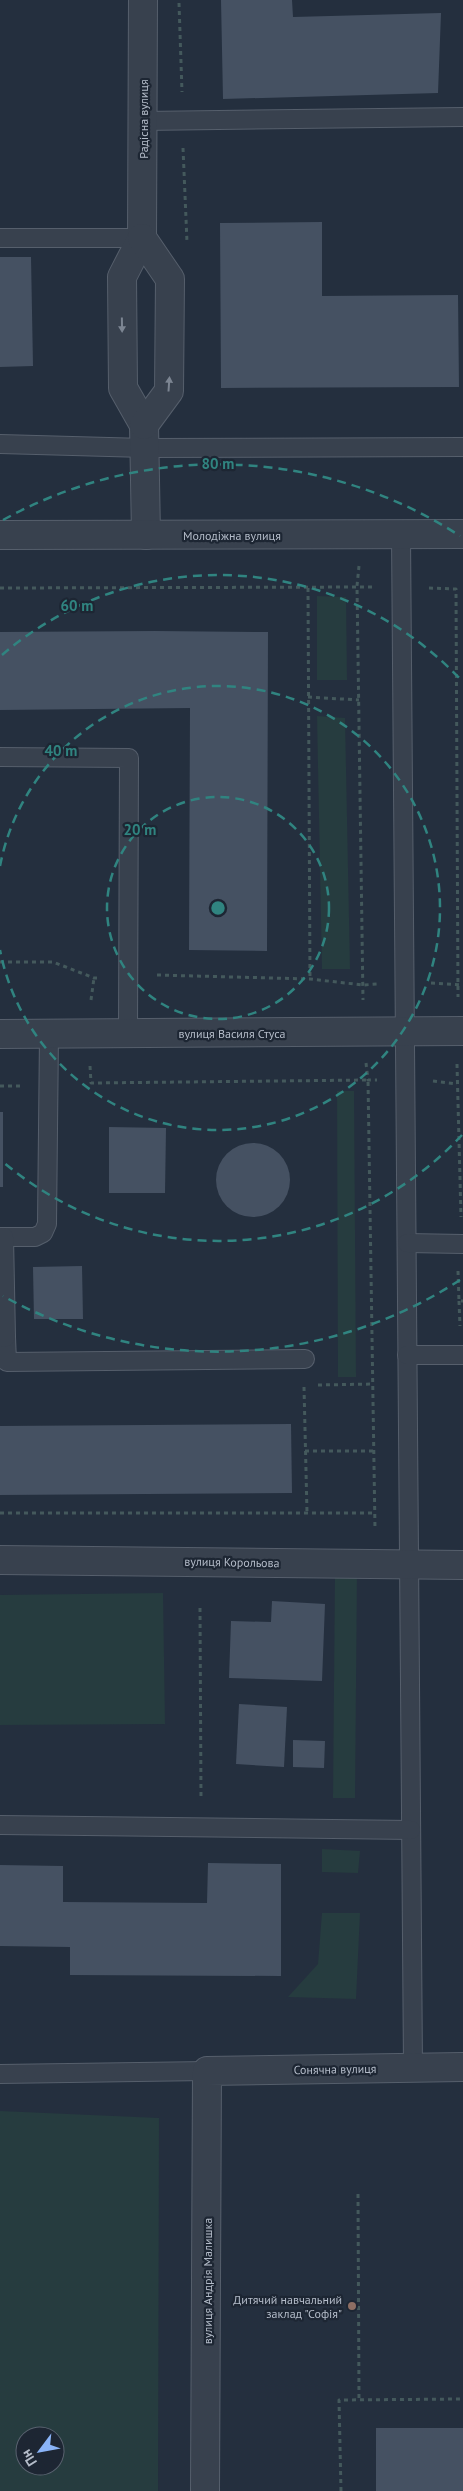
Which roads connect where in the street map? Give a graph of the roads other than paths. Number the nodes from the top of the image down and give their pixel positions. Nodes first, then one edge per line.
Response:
1 (143, 0) edge
2 (463, 117) edge
3 (143, 121) junction
4 (0, 238) edge
5 (142, 238) junction
6 (144, 436) junction
7 (0, 444) edge
8 (463, 447) edge
9 (463, 534) edge
10 (0, 535) edge
11 (146, 535) junction
12 (401, 535) junction
13 (0, 756) edge
14 (463, 1031) edge
15 (405, 1032) junction
16 (128, 1033) junction
17 (0, 1034) edge
18 (49, 1034) junction
19 (2, 1237) edge
20 (407, 1243) junction
21 (463, 1244) edge
22 (3, 1338) edge
23 (407, 1355) junction
24 (463, 1355) edge
25 (305, 1360) dead end
26 (0, 1560) edge
27 (409, 1565) junction
28 (463, 1565) edge
29 (0, 1826) edge
30 (411, 1830) junction
31 (413, 2067) junction
32 (463, 2067) edge
33 (207, 2071) junction
34 (0, 2074) edge
35 (206, 2491) edge

1 - 3 street, Радісна вулиця
2 - 3 lane
3 - 5 street, Радісна вулиця
4 - 5 lane
5 -> 6 street, Радісна вулиця
6 -> 5 street
6 - 7 lane
6 - 8 lane
6 - 11 street, Радісна вулиця
9 - 12 street, Молодіжна вулиця
10 - 11 street, Молодіжна вулиця
11 - 12 street, Молодіжна вулиця
12 - 15 lane
13 - 16 lane
14 - 15 street, вулиця Василя Стуса
15 - 16 street, вулиця Василя Стуса
15 - 20 lane
16 - 18 street, вулиця Василя Стуса
17 - 18 street, вулиця Василя Стуса
18 - 19 lane
19 - 22 lane
20 - 21 lane
20 - 23 lane
22 - 25 lane
23 - 24 lane
23 - 27 lane
26 - 27 street, вулиця Корольова
27 - 28 street, вулиця Корольова
27 - 30 lane
29 - 30 lane
30 - 31 lane
31 - 32 street, Сонячна вулиця
31 - 33 street, Сонячна вулиця
33 - 34 lane
33 - 35 street, вулиця Андрія Малишка

